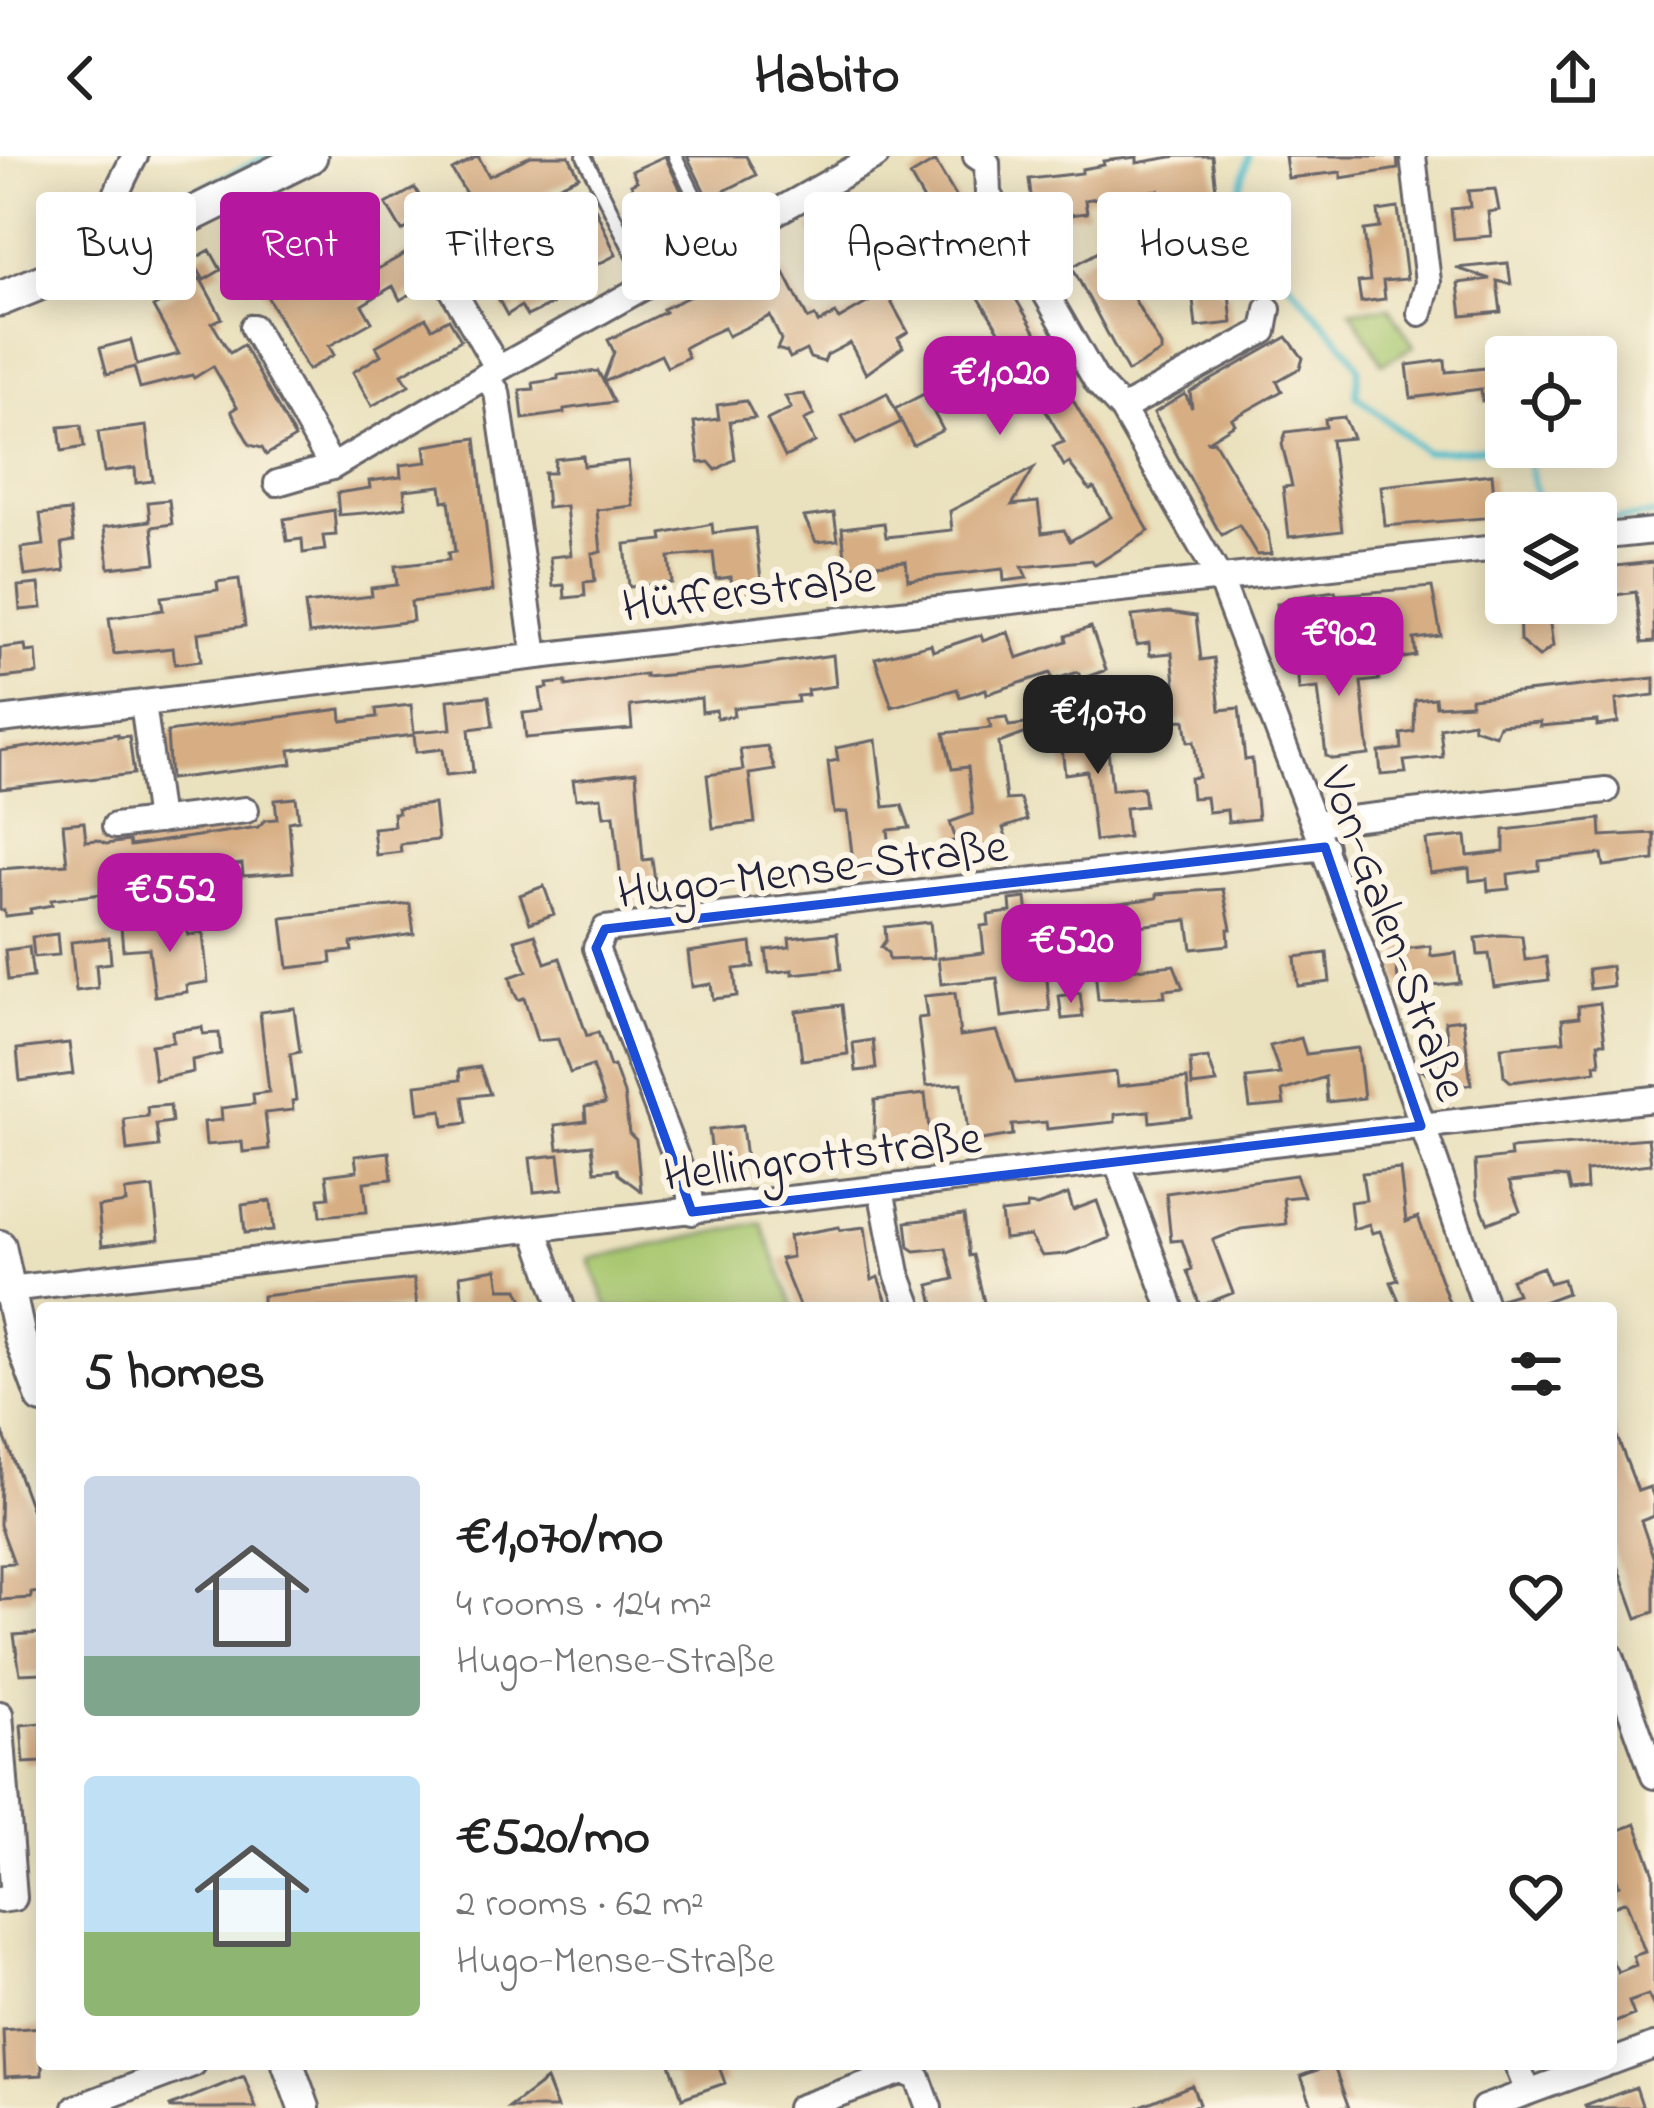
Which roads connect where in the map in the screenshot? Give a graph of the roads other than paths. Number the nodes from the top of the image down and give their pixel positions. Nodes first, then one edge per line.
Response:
1 (134, 156) edge
2 (310, 156) edge
3 (584, 156) edge
4 (675, 156) edge
5 (876, 156) edge
6 (1413, 156) edge
7 (988, 158) edge
8 (115, 192) edge
9 (693, 192) edge
10 (780, 211) edge
11 (196, 212) edge
12 (622, 233) edge
13 (36, 288) edge
14 (0, 299) edge
15 (622, 299) edge
16 (454, 300) edge
17 (1268, 309) dead end
18 (1420, 313) dead end
19 (253, 327) dead end
20 (491, 372) junction
21 (1122, 409) junction
22 (332, 467) junction
23 (277, 484) dead end
24 (1654, 531) edge
25 (1617, 535) edge
26 (1485, 549) edge
27 (1220, 579) junction
28 (535, 656) junction
29 (143, 703) junction
30 (0, 720) edge
31 (1606, 790) dead end
32 (246, 810) dead end
33 (159, 821) junction
34 (115, 826) dead end
35 (1320, 836) junction
36 (1654, 1100) edge
37 (1421, 1126) junction
38 (1117, 1162) junction
39 (881, 1189) junction
40 (692, 1212) junction
41 (535, 1230) junction
42 (0, 1246) edge
43 (4, 1289) edge
44 (560, 1302) edge
45 (908, 1302) edge
46 (1169, 1302) edge
47 (1484, 1302) edge
48 (36, 1381) edge
49 (1617, 1673) edge
50 (0, 1714) edge
51 (1654, 1776) edge
52 (0, 1900) edge
53 (1654, 2046) edge
54 (1617, 2060) edge
55 (178, 2070) edge
56 (290, 2070) edge
57 (1519, 2070) edge
58 (1589, 2070) edge
59 (1528, 2092) junction
60 (76, 2108) edge
61 (304, 2108) edge
62 (799, 2108) edge
63 (929, 2108) edge
64 (1487, 2108) edge

1 - 8 street
2 - 11 main road
3 - 12 lane
4 - 9 lane
5 - 10 street
6 - 18 street
7 - 21 street, Von-Galen-Straße
13 - 14 main road
15 - 20 street
16 - 20 street
17 - 21 street
19 - 22 street
20 - 22 street
20 - 28 street
21 - 27 street, Von-Galen-Straße
22 - 23 street
24 - 25 street
26 - 27 street, Hüfferstraße
27 - 28 street, Hüfferstraße
27 - 35 street, Von-Galen-Straße
28 - 29 street, Hüfferstraße
29 - 30 street, Hüfferstraße
29 - 33 street
31 - 35 street
32 - 33 street
33 - 34 street
35 - 37 street, Von-Galen-Straße
35 - 40 street, Hugo-Mense-Straße
36 - 37 street, Hellingrottstraße
37 - 38 street, Hellingrottstraße
37 - 47 street, Von-Galen-Straße
38 - 39 street, Hellingrottstraße
38 - 46 street
39 - 40 street, Hellingrottstraße
39 - 45 street
40 - 41 street, Hellingrottstraße
41 - 43 street, Hellingrottstraße
41 - 44 street
42 - 43 street
43 - 48 street
49 - 51 street
50 - 52 street
53 - 54 street
55 - 60 street
56 - 61 street
57 - 59 street
58 - 59 street
59 - 64 street
62 - 63 street

